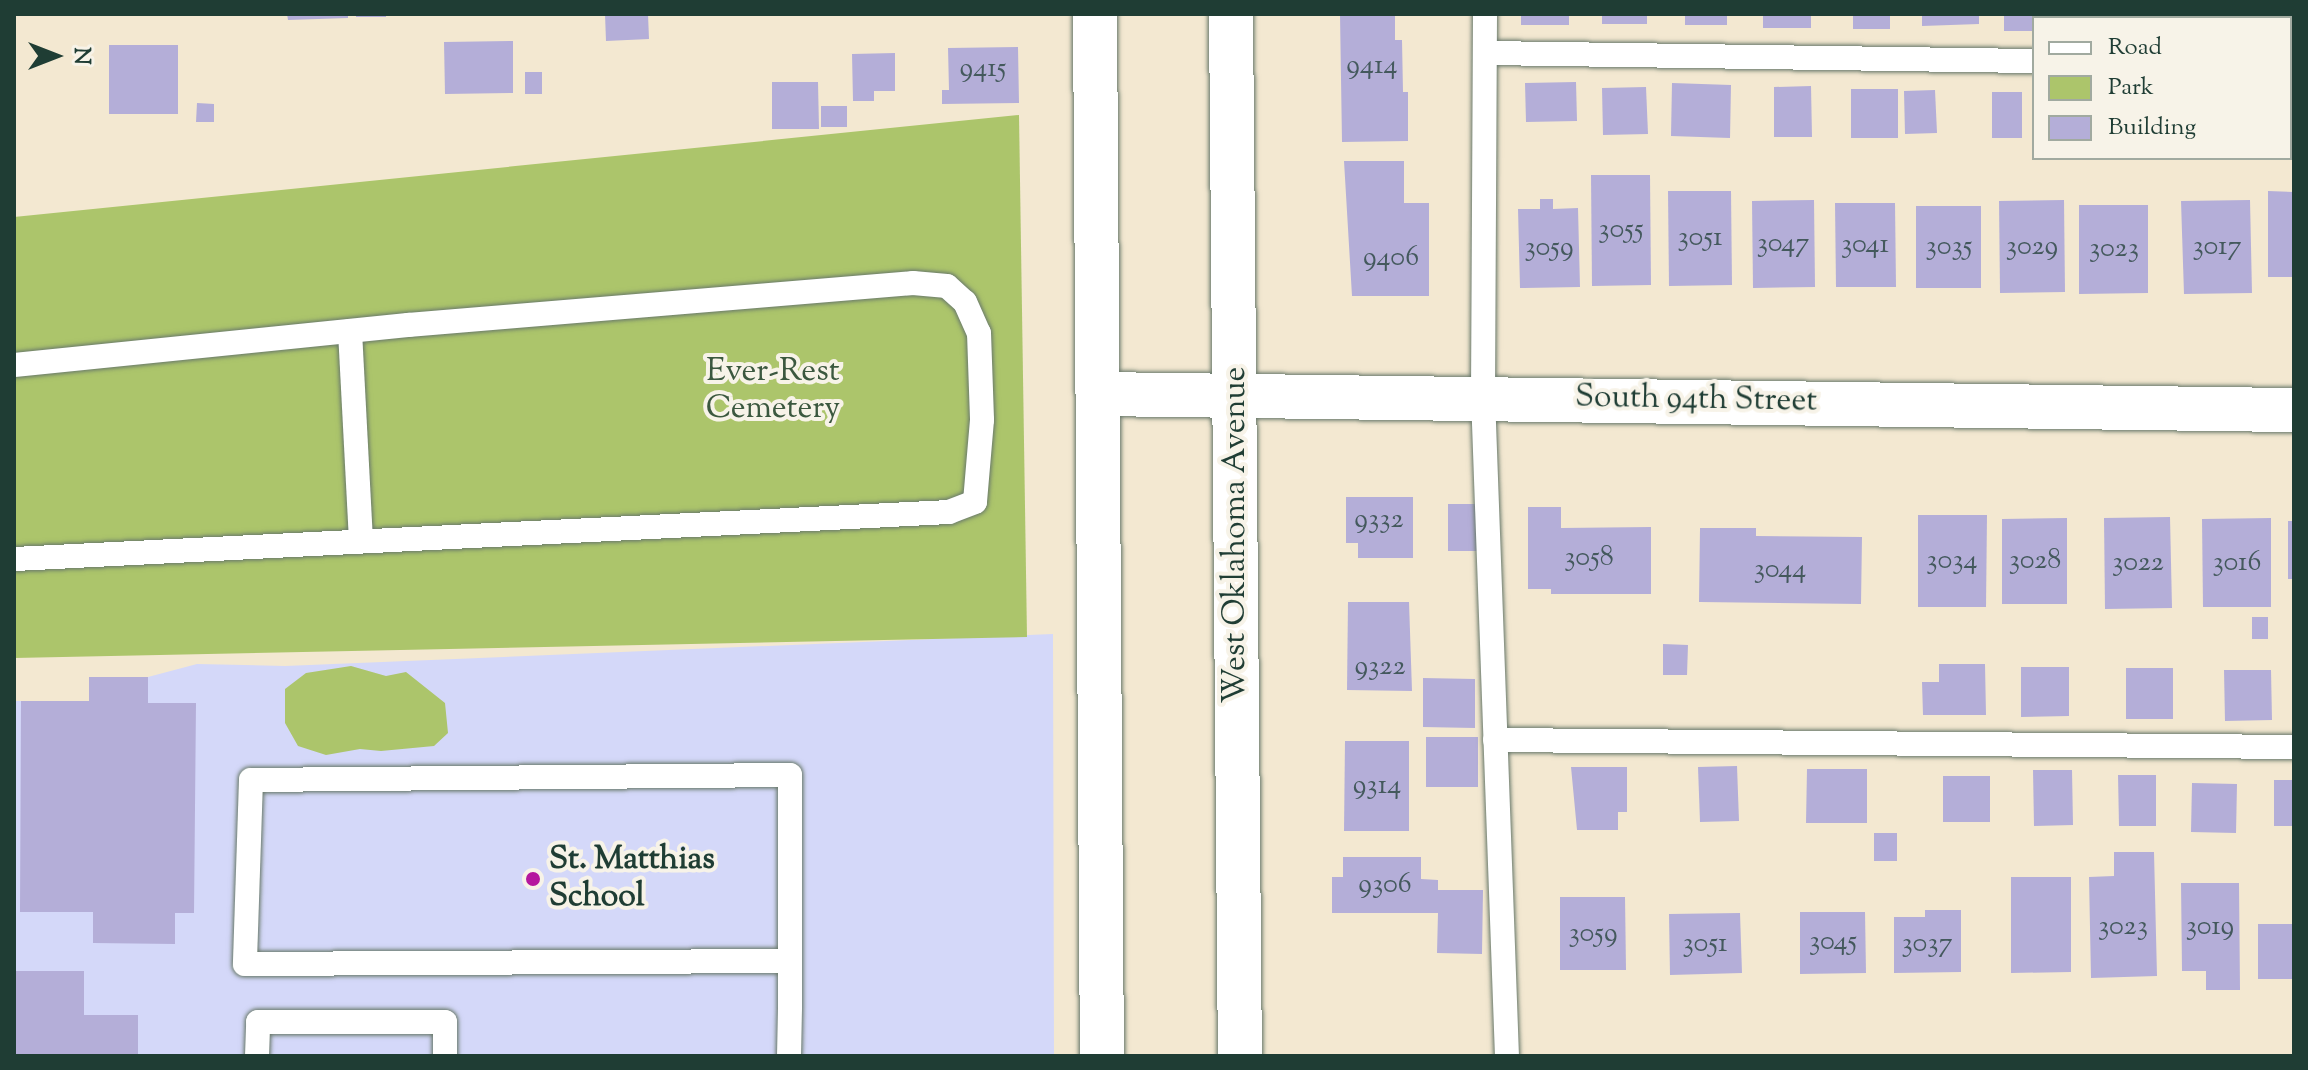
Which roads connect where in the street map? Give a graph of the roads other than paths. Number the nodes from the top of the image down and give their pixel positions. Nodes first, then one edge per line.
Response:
1 (1095, 14) edge
2 (1231, 14) edge
3 (1485, 14) edge
4 (1486, 53) junction
5 (2032, 61) edge
6 (350, 331) junction
7 (14, 365) edge
8 (1235, 392) junction
9 (1098, 394) junction
10 (1483, 396) junction
11 (2294, 410) edge
12 (361, 541) junction
13 (14, 559) edge
14 (1495, 740) junction
15 (2294, 747) edge
16 (790, 961) junction
17 (257, 1056) edge
18 (445, 1056) edge
19 (789, 1056) edge
20 (1102, 1056) edge
21 (1240, 1056) edge
22 (1507, 1056) edge

1 - 9 main road
2 - 8 main road, West Oklahoma Avenue
3 - 4 lane
4 - 5 lane
4 - 10 lane
6 - 7 lane
6 - 12 lane
6 - 12 lane
8 - 9 main road, South 94th Street
8 - 10 main road, South 94th Street
8 - 21 main road, West Oklahoma Avenue
9 - 20 main road
10 - 11 main road, South 94th Street
10 - 14 lane
12 - 13 lane
14 - 15 lane
14 - 22 lane
16 - 16 lane
16 - 19 lane
17 - 18 lane

